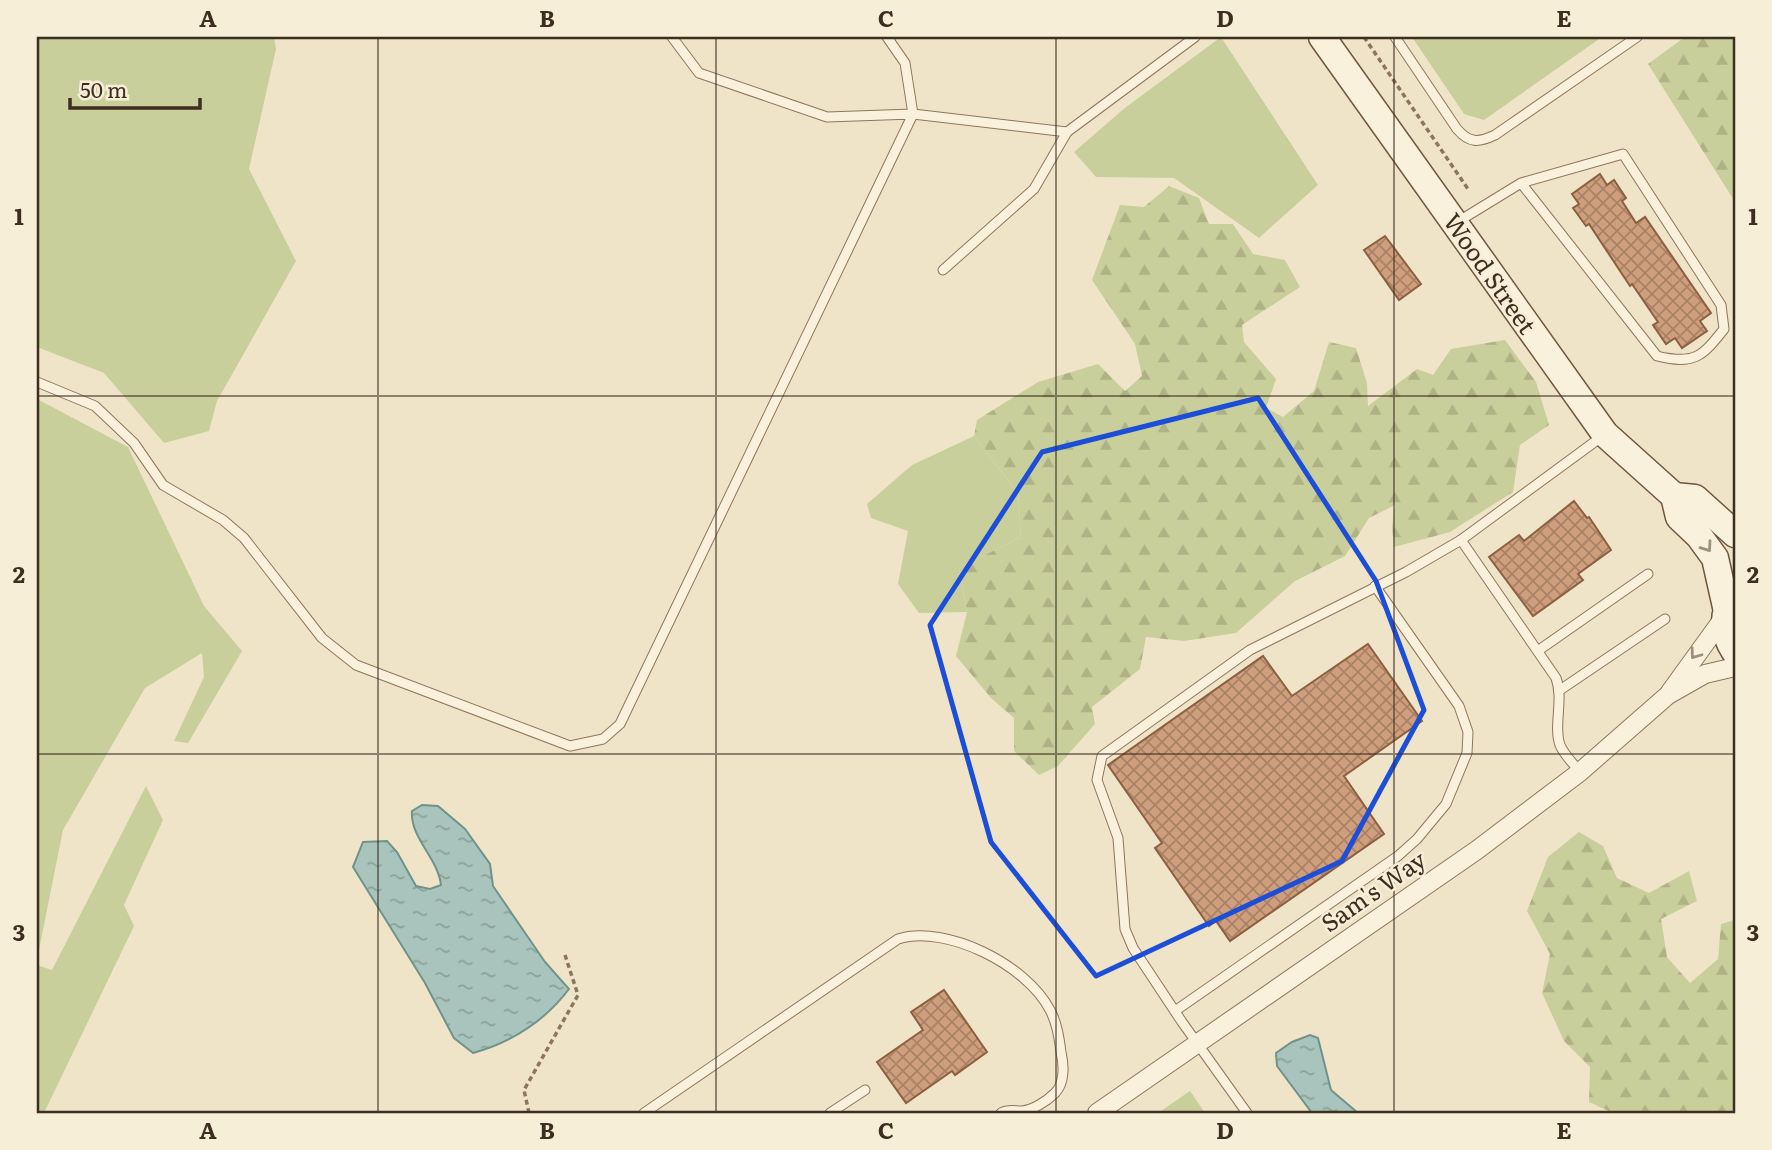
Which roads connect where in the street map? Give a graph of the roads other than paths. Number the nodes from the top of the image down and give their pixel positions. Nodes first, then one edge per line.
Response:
1 (672, 37) edge
2 (887, 37) edge
3 (1195, 37) edge
4 (1322, 37) edge
5 (1395, 37) edge
6 (1637, 37) edge
7 (913, 114) junction
8 (1067, 132) junction
9 (1521, 183) junction
10 (1454, 224) junction
11 (943, 270) dead end
12 (37, 382) edge
13 (1605, 434) junction
14 (1674, 496) junction
15 (1735, 534) edge
16 (1461, 540) junction
17 (1648, 574) dead end
18 (1376, 586) junction
19 (1729, 606) edge
20 (1665, 619) dead end
21 (1539, 650) junction
22 (1735, 652) edge
23 (1735, 667) edge
24 (1560, 690) junction
25 (1668, 695) junction
26 (1580, 772) junction
27 (1175, 1011) junction
28 (1197, 1043) junction
29 (864, 1090) dead end
30 (643, 1113) edge
31 (830, 1113) edge
32 (1001, 1113) edge
33 (1097, 1113) edge
34 (1247, 1113) edge

1 - 7 lane
2 - 7 lane
3 - 8 lane
4 - 10 street, Wood Street
5 - 6 lane
7 - 8 lane
7 - 12 lane
8 - 11 lane
9 - 9 lane
9 - 10 lane
10 - 13 street, Wood Street
13 - 14 street, Wood Street
13 - 16 lane
14 - 15 street, Wood Street
14 -> 19 street, Wood Street
16 - 18 lane
16 - 21 lane
17 - 21 lane
18 - 27 lane
18 - 27 lane
19 - 22 street, Wood Street
19 -> 25 street, Sam's Way
20 - 24 lane
21 - 24 lane
23 - 25 street, Sam's Way
24 - 26 lane
25 - 26 street, Sam's Way
26 - 28 street, Sam's Way
27 - 28 lane
28 - 33 street, Sam's Way
28 - 34 lane
29 - 31 lane
30 - 32 lane

